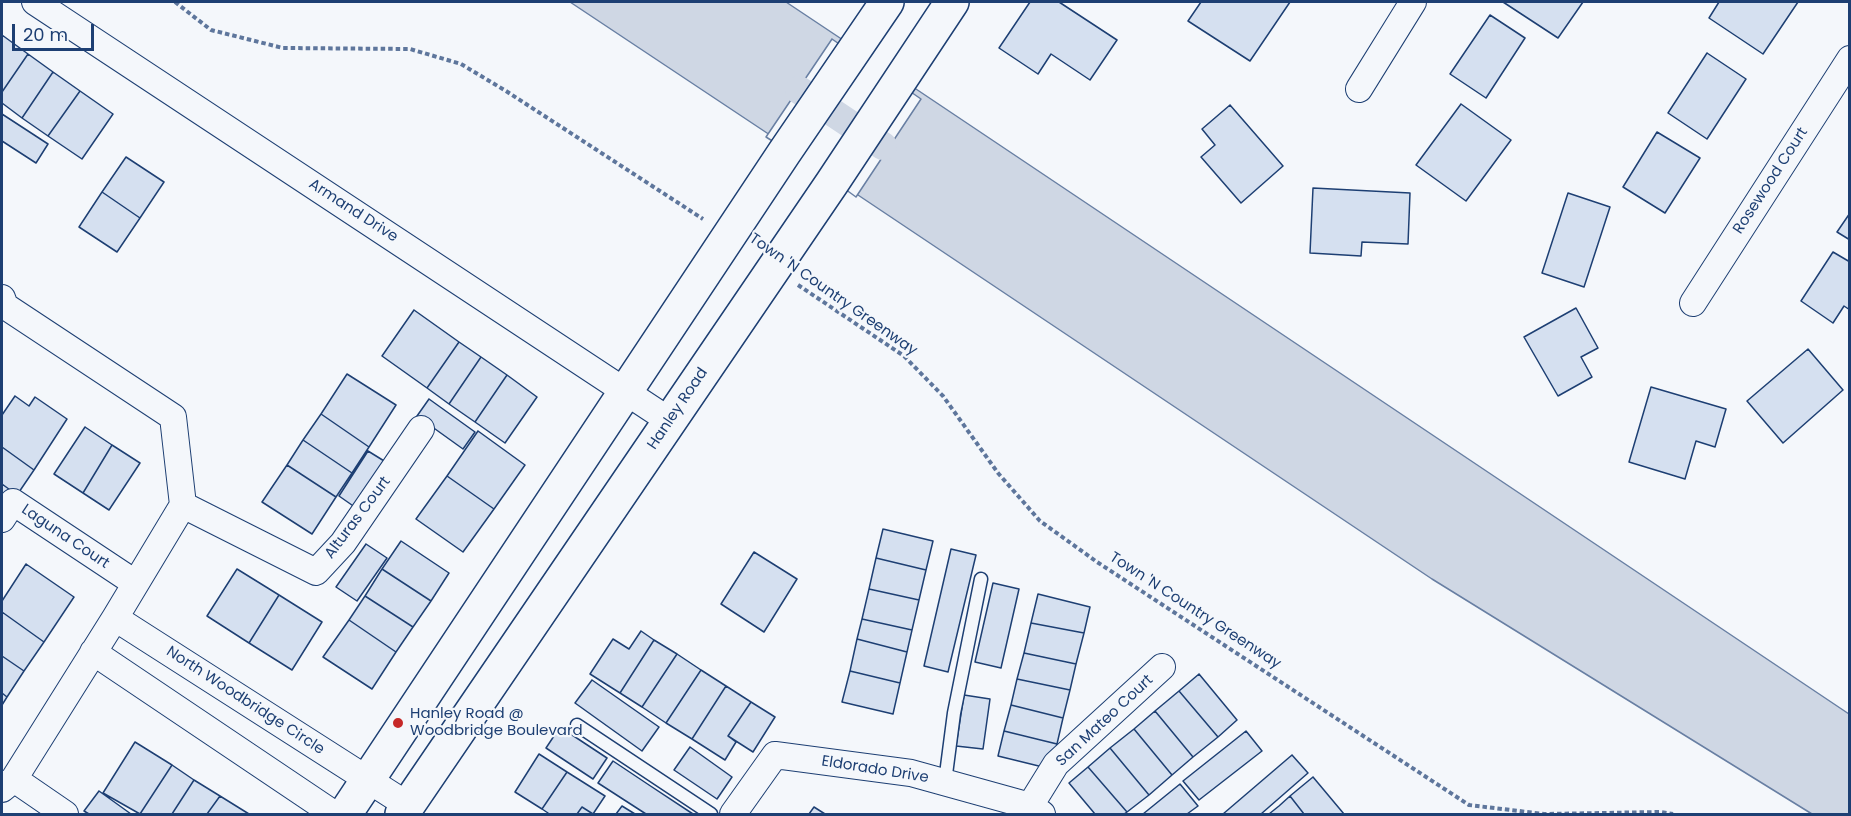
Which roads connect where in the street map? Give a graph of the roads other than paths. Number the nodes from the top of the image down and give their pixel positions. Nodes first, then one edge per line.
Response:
1 (36, 2) edge
2 (887, 2) edge
3 (952, 2) edge
4 (1413, 2) edge
5 (1850, 59) edge
6 (1359, 89) dead end
7 (1693, 303) dead end
8 (3, 305) edge
9 (625, 392) junction
10 (670, 421) junction
11 (421, 429) dead end
12 (183, 506) junction
13 (2, 519) edge
14 (981, 579) dead end
15 (135, 583) junction
16 (117, 615) junction
17 (93, 652) junction
18 (1162, 667) dead end
19 (576, 725) dead end
20 (367, 779) junction
21 (945, 782) junction
22 (8, 784) edge
23 (406, 810) edge
24 (1036, 810) edge
25 (65, 814) edge
26 (334, 814) edge
27 (345, 814) edge
28 (711, 814) edge
29 (734, 814) edge

1 - 9 street, Armand Drive
2 - 9 main road
3 - 10 main road, Hanley Road
4 - 6 street
5 - 7 street, Rosewood Court
8 - 12 street
9 - 10 street, Armand Drive
9 - 20 main road
10 - 23 main road, Hanley Road
11 - 12 street, Alturas Court
12 - 15 street
13 - 15 street, Laguna Court
14 - 21 lane
15 - 16 street
16 - 17 street
16 - 20 street, North Woodbridge Circle
17 - 22 street
17 - 26 street
18 - 24 street, San Mateo Court
19 - 28 lane
20 - 23 street, North Woodbridge Circle
20 - 27 main road
21 - 24 street, Eldorado Drive
21 - 29 street, Eldorado Drive
22 - 25 street

